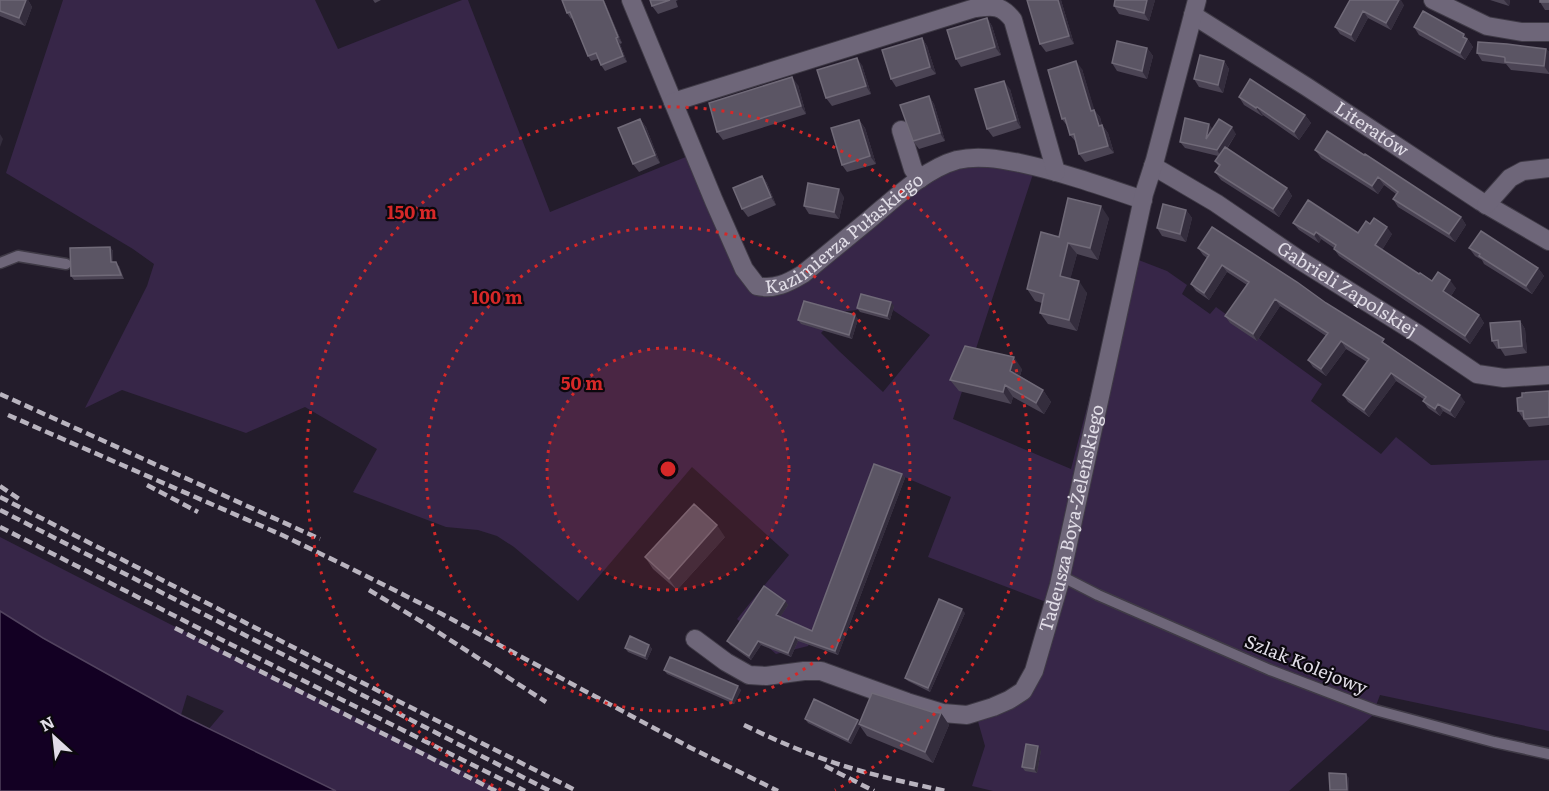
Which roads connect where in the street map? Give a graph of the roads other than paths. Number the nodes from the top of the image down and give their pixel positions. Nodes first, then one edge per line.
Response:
1 (631, 0) edge
2 (1433, 0) edge
3 (1195, 7) edge
4 (1549, 32) edge
5 (673, 102) junction
6 (902, 130) dead end
7 (1153, 166) junction
8 (1549, 168) edge
9 (1056, 172) junction
10 (920, 179) junction
11 (1143, 200) junction
12 (1486, 205) junction
13 (1549, 241) edge
14 (0, 263) edge
15 (66, 264) dead end
16 (1549, 375) edge
17 (1061, 576) junction
18 (695, 639) dead end
19 (1549, 754) edge

1 - 5 street, Kazimierza Pułaskiego
2 - 4 street
3 - 7 street, Tadeusza Boya-Żeleńskiego
3 - 12 street, Literatów
5 - 9 street
5 - 10 street, Kazimierza Pułaskiego
6 - 10 street
7 - 11 street, Tadeusza Boya-Żeleńskiego
7 - 16 street, Gabrieli Zapolskiej
8 - 12 street
9 - 10 street, Kazimierza Pułaskiego
9 - 11 street, Kazimierza Pułaskiego
11 - 17 street, Tadeusza Boya-Żeleńskiego
12 - 13 street, Literatów
14 - 15 lane
17 - 18 street, Tadeusza Boya-Żeleńskiego
17 - 19 lane, Szlak Kolejowy

